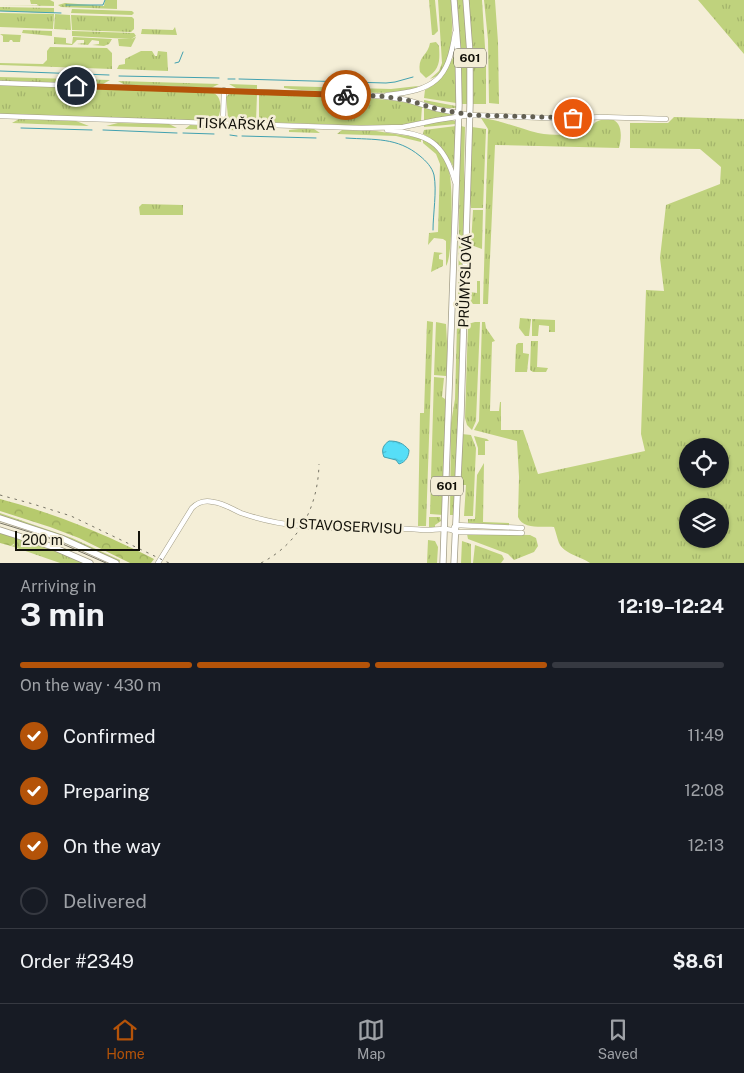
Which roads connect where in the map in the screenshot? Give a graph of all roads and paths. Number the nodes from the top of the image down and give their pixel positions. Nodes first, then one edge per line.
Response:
1 (454, 0) edge
2 (466, 0) edge
3 (456, 22) junction
4 (0, 83) edge
5 (224, 90) junction
6 (381, 96) junction
7 (459, 115) junction
8 (470, 115) junction
9 (0, 116) edge
10 (666, 119) dead end
11 (223, 123) junction
12 (361, 128) junction
13 (456, 188) junction
14 (0, 518) edge
15 (452, 529) junction
16 (0, 530) edge
17 (522, 530) dead end
18 (90, 563) edge
19 (116, 563) edge
20 (158, 563) edge
21 (443, 563) edge
22 (454, 563) edge

1 - 3 main road, PRŮMYSLOVÁ / 601
2 - 8 main road, PRŮMYSLOVÁ / 601
3 - 6 street
3 - 7 main road, PRŮMYSLOVÁ / 601
4 - 5 street
5 - 6 street
5 - 11 street
6 - 7 street
7 - 8 street
7 - 12 street, TISKAŘSKÁ
7 - 13 main road, PRŮMYSLOVÁ / 601
8 - 10 street
8 - 15 main road, PRŮMYSLOVÁ / 601
9 - 11 street, TISKAŘSKÁ
11 - 12 street, TISKAŘSKÁ
12 - 13 street
13 - 15 main road, PRŮMYSLOVÁ / 601
14 - 19 main road
15 - 17 street, U STAVOSERVISU
15 - 20 street, U STAVOSERVISU
15 - 21 main road, PRŮMYSLOVÁ / 601
15 - 22 main road, PRŮMYSLOVÁ / 601
16 - 18 main road

